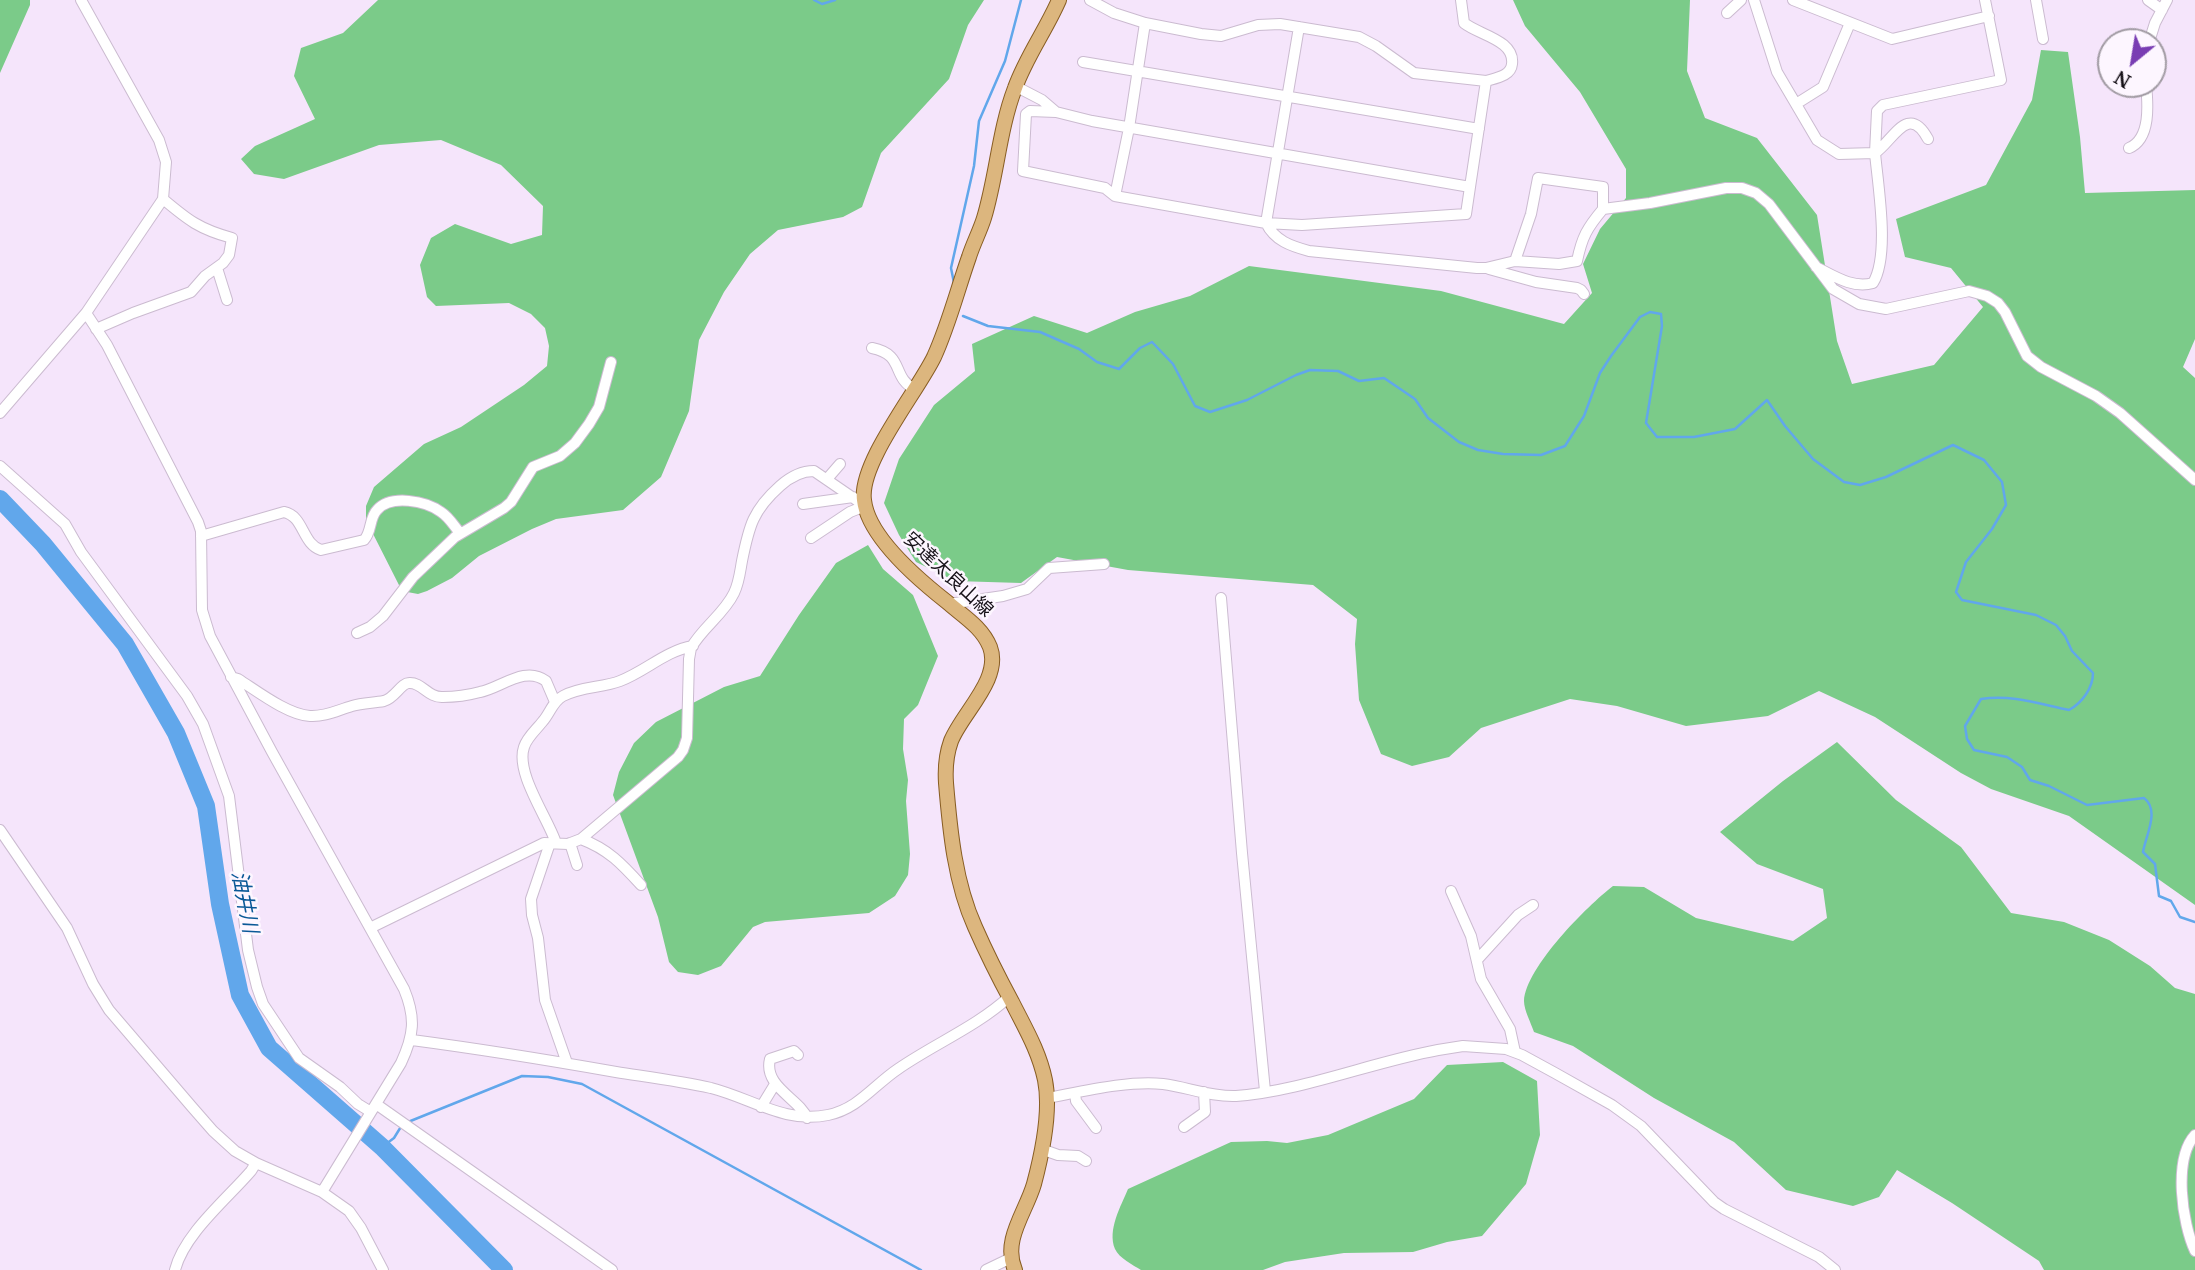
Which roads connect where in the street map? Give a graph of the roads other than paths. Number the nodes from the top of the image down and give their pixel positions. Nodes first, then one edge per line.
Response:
1 (81, 0) edge
2 (1059, 0) edge
3 (1090, 0) edge
4 (1461, 0) edge
5 (1741, 0) edge
6 (1754, 0) edge
7 (1793, 0) edge
8 (1985, 0) edge
9 (2036, 0) edge
10 (2148, 0) edge
11 (2165, 5) edge
12 (1727, 13) dead end
13 (1989, 16) junction
14 (1145, 23) junction
15 (1850, 23) junction
16 (1299, 27) junction
17 (2153, 28) edge
18 (2043, 39) dead end
19 (1083, 62) dead end
20 (1137, 71) junction
21 (1486, 81) junction
22 (1015, 86) junction
23 (1289, 97) junction
24 (2146, 98) edge
25 (1796, 104) junction
26 (1056, 112) junction
27 (1129, 128) junction
28 (1479, 129) junction
29 (1928, 139) dead end
30 (2129, 148) dead end
31 (1875, 153) junction
32 (1278, 154) junction
33 (1470, 187) junction
34 (1115, 196) junction
35 (163, 199) junction
36 (1603, 209) junction
37 (1266, 223) junction
38 (1515, 261) junction
39 (1814, 266) junction
40 (217, 268) junction
41 (1486, 268) junction
42 (1584, 294) dead end
43 (227, 300) dead end
44 (86, 313) junction
45 (96, 329) junction
46 (872, 348) dead end
47 (611, 362) dead end
48 (916, 390) junction
49 (0, 414) edge
50 (840, 464) dead end
51 (0, 466) edge
52 (827, 479) junction
53 (2195, 480) edge
54 (859, 501) junction
55 (803, 504) dead end
56 (460, 533) junction
57 (201, 536) junction
58 (811, 538) dead end
59 (1104, 564) dead end
60 (1221, 598) dead end
61 (949, 604) junction
62 (357, 633) dead end
63 (693, 646) junction
64 (231, 677) junction
65 (555, 702) junction
66 (0, 830) edge
67 (575, 841) junction
68 (553, 843) junction
69 (577, 865) dead end
70 (641, 885) dead end
71 (1451, 891) dead end
72 (1533, 905) dead end
73 (370, 928) junction
74 (1477, 960) junction
75 (1009, 997) junction
76 (411, 1040) junction
77 (1515, 1052) junction
78 (798, 1055) dead end
79 (567, 1063) junction
80 (775, 1084) junction
81 (1265, 1091) junction
82 (1075, 1093) junction
83 (1204, 1093) junction
84 (1047, 1098) junction
85 (761, 1107) junction
86 (371, 1113) junction
87 (807, 1118) junction
88 (1184, 1127) dead end
89 (1097, 1128) dead end
90 (2195, 1135) edge
91 (1041, 1149) junction
92 (1086, 1161) dead end
93 (256, 1163) junction
94 (322, 1192) junction
95 (2195, 1251) edge
96 (1013, 1264) edge
97 (175, 1270) edge
98 (383, 1270) edge
99 (612, 1270) edge
100 (986, 1270) edge
101 (1835, 1270) edge

1 - 35 street
2 - 22 main road
3 - 14 street
4 - 21 street
5 - 12 street
6 - 25 street
7 - 15 street
8 - 13 street
9 - 18 street
10 - 11 street
11 - 17 street
13 - 15 street
13 - 31 street
14 - 16 street
14 - 20 street
15 - 25 street
16 - 21 street
16 - 23 street
19 - 20 street
20 - 23 street
20 - 27 street
21 - 28 street
22 - 26 street
22 - 48 main road
23 - 28 street
23 - 32 street
24 - 30 street
25 - 31 street
26 - 27 street
26 - 34 street
27 - 32 street
27 - 34 street
28 - 33 street
29 - 31 street
31 - 39 street
32 - 33 street
32 - 37 street
33 - 37 street
34 - 37 street
35 - 40 street
35 - 44 street
36 - 38 street
36 - 38 street
36 - 39 street
37 - 41 street
38 - 41 street
39 - 53 street
40 - 43 street
40 - 45 street
41 - 42 street
44 - 45 street
44 - 49 street
45 - 57 street
46 - 48 street
47 - 56 street
48 - 54 main road
50 - 52 street
51 - 86 street
52 - 54 street
52 - 63 street
54 - 55 street
54 - 58 street
54 - 61 main road, 安達太良山線
56 - 57 street
56 - 62 street
57 - 64 street
59 - 61 street
60 - 81 street
61 - 75 main road, 安達太良山線
63 - 65 street
63 - 67 street
64 - 65 street
64 - 73 street
65 - 68 street
66 - 93 street
67 - 68 street
67 - 69 street
67 - 70 street
68 - 73 street
68 - 79 street
71 - 74 street
72 - 74 street
73 - 76 street
74 - 77 street
75 - 84 main road, 安達太良山線
75 - 87 street
76 - 79 street
76 - 86 street
77 - 81 street
77 - 101 street
78 - 80 street
79 - 85 street
80 - 85 street
80 - 87 street
81 - 83 street
82 - 83 street
82 - 84 street
82 - 89 street
83 - 88 street
84 - 91 main road, 安達太良山線
85 - 87 street
86 - 94 street
86 - 99 street
90 - 95 street
91 - 92 street
91 - 96 main road, 安達太良山線
93 - 94 street
93 - 97 street
94 - 98 street
96 - 100 street

